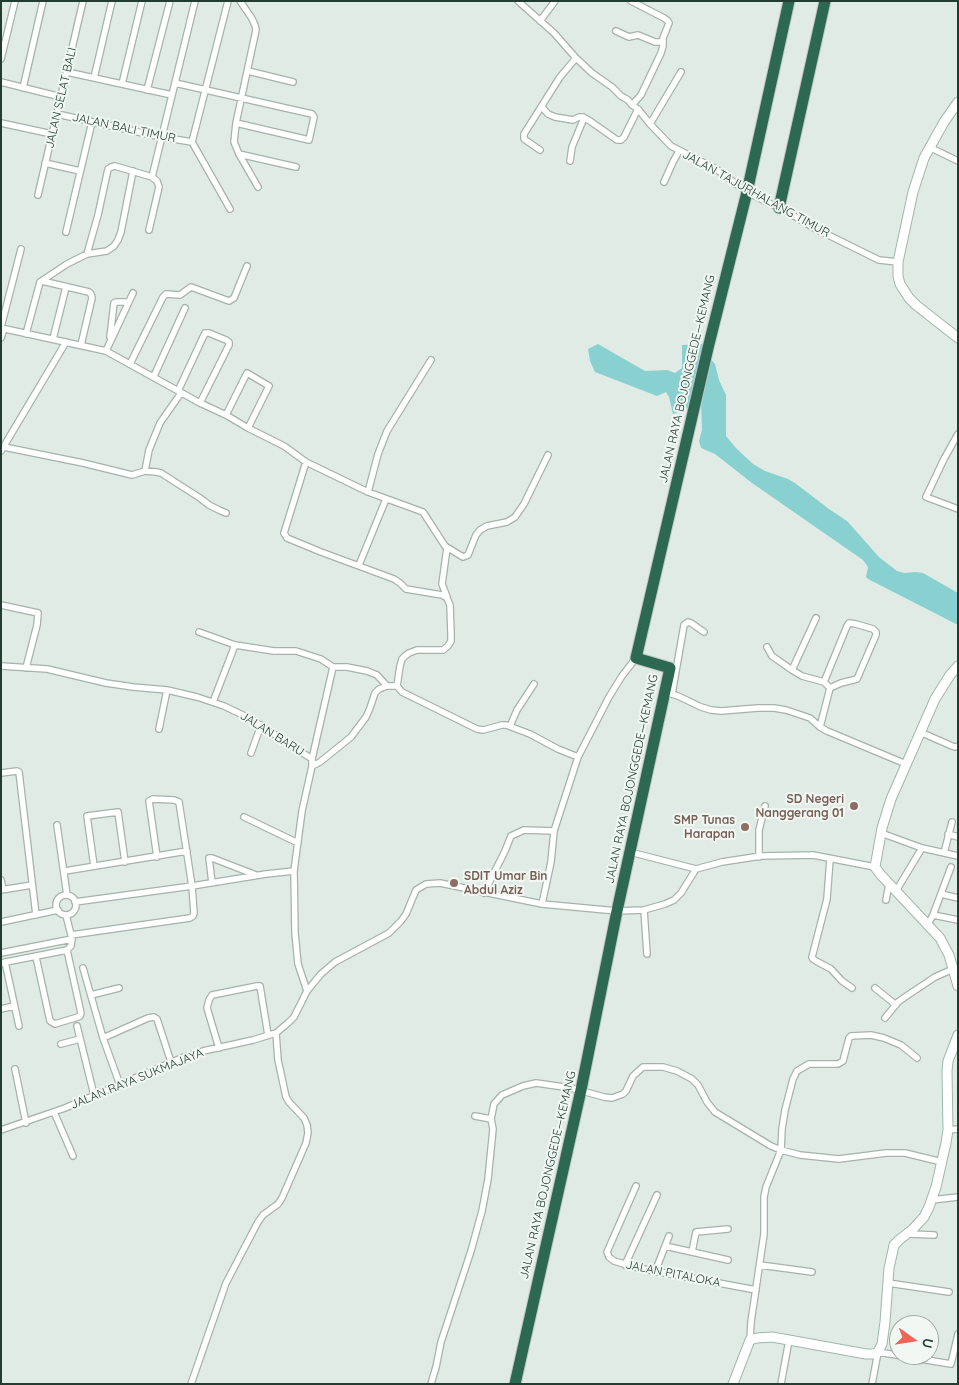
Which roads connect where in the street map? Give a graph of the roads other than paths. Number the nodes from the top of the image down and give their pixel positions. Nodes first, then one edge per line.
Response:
1 (15, 1) edge
2 (43, 1) edge
3 (83, 1) edge
4 (112, 1) edge
5 (142, 1) edge
6 (170, 1) edge
7 (195, 1) edge
8 (228, 1) edge
9 (240, 1) edge
10 (518, 1) edge
11 (555, 1) edge
12 (631, 1) edge
13 (789, 1) edge
14 (825, 1) edge
15 (540, 21) junction
16 (616, 31) dead end
17 (663, 42) junction
18 (576, 58) junction
19 (1, 59) edge
20 (248, 71) junction
21 (67, 72) junction
22 (681, 72) dead end
23 (94, 78) junction
24 (1, 82) edge
25 (293, 82) dead end
26 (122, 84) junction
27 (175, 84) junction
28 (23, 88) junction
29 (147, 90) junction
30 (204, 90) junction
31 (172, 95) junction
32 (61, 97) junction
33 (241, 98) junction
34 (958, 102) edge
35 (632, 105) junction
36 (542, 107) junction
37 (638, 109) junction
38 (56, 114) junction
39 (584, 118) junction
40 (92, 122) junction
41 (1, 123) edge
42 (236, 123) junction
43 (650, 124) junction
44 (52, 134) junction
45 (161, 137) junction
46 (192, 142) junction
47 (929, 147) junction
48 (540, 150) dead end
49 (679, 151) junction
50 (239, 154) junction
51 (570, 161) dead end
52 (958, 161) edge
53 (46, 163) junction
54 (296, 167) dead end
55 (80, 171) junction
56 (133, 171) junction
57 (152, 177) junction
58 (664, 182) dead end
59 (258, 187) dead end
60 (747, 192) junction
61 (38, 195) dead end
62 (779, 208) junction
63 (230, 209) dead end
64 (149, 230) dead end
65 (66, 232) dead end
66 (21, 249) dead end
67 (87, 254) junction
68 (898, 262) junction
69 (246, 266) dead end
70 (42, 281) junction
71 (66, 287) junction
72 (133, 293) dead end
73 (128, 302) junction
74 (4, 305) edge
75 (185, 308) dead end
76 (2, 328) edge
77 (26, 334) junction
78 (1, 338) edge
79 (958, 338) edge
80 (53, 339) junction
81 (66, 342) junction
82 (109, 344) junction
83 (81, 345) junction
84 (106, 351) junction
85 (431, 360) dead end
86 (130, 364) junction
87 (154, 376) junction
88 (180, 392) junction
89 (200, 403) junction
90 (226, 414) junction
91 (248, 428) junction
92 (958, 434) edge
93 (2, 449) edge
94 (548, 455) dead end
95 (306, 462) junction
96 (145, 471) junction
97 (368, 492) junction
98 (386, 499) junction
99 (958, 509) edge
100 (226, 513) dead end
101 (446, 548) junction
102 (359, 565) junction
103 (447, 598) junction
104 (1, 605) edge
105 (816, 618) dead end
106 (200, 632) dead end
107 (704, 632) dead end
108 (235, 645) junction
109 (767, 647) dead end
110 (636, 658) junction
111 (1, 666) edge
112 (958, 666) edge
113 (333, 667) junction
114 (26, 668) junction
115 (792, 670) junction
116 (824, 682) junction
117 (534, 684) dead end
118 (387, 686) junction
119 (397, 686) junction
120 (830, 688) junction
121 (167, 690) junction
122 (668, 693) junction
123 (213, 702) junction
124 (261, 726) junction
125 (510, 726) junction
126 (820, 727) junction
127 (159, 729) dead end
128 (920, 732) junction
129 (958, 746) edge
130 (251, 753) dead end
131 (578, 757) junction
132 (312, 759) junction
133 (906, 764) junction
134 (312, 766) junction
135 (1, 773) edge
136 (765, 806) dead end
137 (244, 817) dead end
138 (952, 822) dead end
139 (57, 825) dead end
140 (554, 832) junction
141 (881, 833) junction
142 (948, 834) junction
143 (958, 837) edge
144 (298, 843) junction
145 (922, 848) junction
146 (186, 851) junction
147 (630, 852) junction
148 (944, 853) junction
149 (958, 856) edge
150 (156, 857) junction
151 (759, 857) junction
152 (830, 859) junction
153 (125, 862) junction
154 (94, 866) junction
155 (875, 867) junction
156 (951, 867) dead end
157 (696, 870) junction
158 (65, 871) junction
159 (294, 871) junction
160 (258, 875) junction
161 (1, 880) edge
162 (212, 883) junction
163 (889, 884) junction
164 (32, 885) junction
165 (192, 886) junction
166 (2, 889) edge
167 (896, 891) junction
168 (484, 893) junction
169 (941, 894) junction
170 (67, 895) junction
171 (958, 898) edge
172 (886, 900) dead end
173 (75, 902) junction
174 (542, 904) junction
175 (58, 910) junction
176 (644, 910) junction
177 (617, 911) junction
178 (66, 914) junction
179 (36, 915) junction
180 (933, 915) junction
181 (958, 920) edge
182 (1, 922) edge
183 (927, 926) junction
184 (71, 937) junction
185 (68, 950) junction
186 (1, 953) edge
187 (647, 954) dead end
188 (36, 957) junction
189 (3, 963) edge
190 (83, 968) dead end
191 (955, 969) edge
192 (958, 986) edge
193 (119, 988) dead end
194 (852, 988) dead end
195 (875, 988) dead end
196 (307, 991) junction
197 (91, 995) junction
198 (896, 1005) junction
199 (14, 1006) junction
200 (1, 1009) edge
201 (885, 1018) dead end
202 (19, 1026) dead end
203 (77, 1026) dead end
204 (276, 1032) junction
205 (268, 1035) junction
206 (958, 1035) edge
207 (103, 1038) junction
208 (80, 1039) junction
209 (61, 1044) dead end
210 (219, 1048) junction
211 (918, 1058) dead end
212 (171, 1062) junction
213 (15, 1069) dead end
214 (120, 1085) junction
215 (582, 1090) junction
216 (94, 1095) junction
217 (54, 1112) junction
218 (475, 1116) dead end
219 (491, 1119) junction
220 (26, 1123) junction
221 (958, 1129) edge
222 (1, 1130) edge
223 (948, 1130) junction
224 (782, 1150) junction
225 (73, 1156) dead end
226 (942, 1162) junction
227 (636, 1186) dead end
228 (657, 1195) dead end
229 (958, 1197) edge
230 (932, 1200) junction
231 (728, 1229) dead end
232 (906, 1234) junction
233 (934, 1235) dead end
234 (669, 1236) dead end
235 (665, 1246) junction
236 (692, 1252) junction
237 (728, 1260) dead end
238 (625, 1265) junction
239 (760, 1265) junction
240 (655, 1272) junction
241 (812, 1272) dead end
242 (888, 1283) junction
243 (756, 1290) junction
244 (949, 1292) dead end
245 (958, 1334) edge
246 (750, 1340) junction
247 (789, 1340) junction
248 (878, 1352) junction
249 (191, 1384) edge
250 (431, 1384) edge
251 (515, 1384) edge
252 (733, 1384) edge
253 (781, 1384) edge
254 (872, 1384) edge

1 - 19 street
2 - 28 street
3 - 21 street, JALAN SELAT BALI
4 - 23 street
5 - 26 street
6 - 29 street
7 - 27 street
8 - 30 street
9 - 20 street
10 - 15 street, JALAN TAJURHALANG TIMUR
11 - 15 street
12 - 17 street
13 - 60 highway, JALAN RAYA BOJONGGEDE—KEMANG
14 - 62 highway
15 - 18 street, JALAN TAJURHALANG TIMUR
16 - 17 street
17 - 35 street
18 - 35 street, JALAN TAJURHALANG TIMUR
18 - 36 street
20 - 25 street
20 - 33 street
21 - 23 street
21 - 32 street, JALAN SELAT BALI
22 - 43 street
23 - 26 street
24 - 28 street
26 - 29 street
27 - 30 street
27 - 31 street
28 - 32 street
29 - 31 street
30 - 33 street
30 - 46 street
31 - 45 street
32 - 38 street, JALAN SELAT BALI
33 - 42 street
33 - 42 street
34 - 47 street
35 - 37 street, JALAN TAJURHALANG TIMUR
36 - 39 street
36 - 48 street
37 - 39 street
37 - 43 street, JALAN TAJURHALANG TIMUR
38 - 40 street, JALAN BALI TIMUR
38 - 44 street, JALAN SELAT BALI
39 - 51 street
40 - 45 street, JALAN BALI TIMUR
40 - 55 street
41 - 44 street
42 - 50 street
43 - 49 street, JALAN TAJURHALANG TIMUR
44 - 53 street, JALAN SELAT BALI
45 - 46 street, JALAN BALI TIMUR
45 - 57 street
46 - 63 street
47 - 52 street
47 - 68 street
49 - 58 street
49 - 60 street, JALAN TAJURHALANG TIMUR
50 - 54 street
50 - 59 street
53 - 55 street
53 - 61 street, JALAN SELAT BALI
55 - 65 street
56 - 57 street
56 - 67 street
56 - 67 street
57 - 64 street
60 - 62 street, JALAN TAJURHALANG TIMUR
60 - 110 highway, JALAN RAYA BOJONGGEDE—KEMANG
62 - 68 street, JALAN TAJURHALANG TIMUR
66 - 74 street
67 - 70 street
68 - 79 street
69 - 86 street
70 - 71 street
70 - 77 street
71 - 80 street
71 - 83 street
72 - 73 street
73 - 82 street
73 - 82 street
74 - 76 street
75 - 87 street
76 - 77 street
76 - 78 street
77 - 80 street
80 - 81 street
81 - 83 street
81 - 93 street
82 - 84 street
83 - 84 street
84 - 86 street
85 - 97 street
86 - 87 street
87 - 88 street
88 - 89 street
88 - 89 street
88 - 96 street
89 - 90 street
90 - 91 street
90 - 91 street
91 - 95 street
92 - 99 street
93 - 96 street
94 - 101 street
95 - 97 street
95 - 102 street
96 - 100 street
97 - 98 street
98 - 101 street
98 - 102 street
101 - 103 street
102 - 103 street
103 - 119 street
104 - 114 street
105 - 115 street
106 - 108 street
107 - 122 street
108 - 113 street
108 - 123 street
109 - 115 street
110 - 122 highway, JALAN RAYA BOJONGGEDE—KEMANG
110 - 131 street
111 - 114 street, JALAN BARU
112 - 128 street
113 - 118 street
113 - 132 street
114 - 121 street, JALAN BARU
115 - 116 street
116 - 120 street
116 - 120 street
117 - 125 street
118 - 119 street
118 - 134 street
119 - 125 street
120 - 126 street
121 - 123 street, JALAN BARU
121 - 127 street
122 - 126 street
122 - 147 highway, JALAN RAYA BOJONGGEDE—KEMANG
123 - 124 street, JALAN BARU
124 - 130 street
124 - 132 street, JALAN BARU
125 - 131 street
126 - 133 street
128 - 129 street
128 - 133 street
131 - 140 street
132 - 134 street, JALAN BARU
133 - 141 street
134 - 144 street, JALAN BARU
135 - 164 street
136 - 151 street
137 - 144 street
138 - 142 street
139 - 158 street
140 - 168 street
140 - 174 street
141 - 145 street
141 - 155 street
142 - 143 street
142 - 148 street
144 - 159 street, JALAN BARU
145 - 148 street
145 - 167 street
146 - 150 street
146 - 150 street
146 - 165 street
147 - 157 street
147 - 177 highway, JALAN RAYA BOJONGGEDE—KEMANG
148 - 149 street
150 - 153 street
151 - 152 street
151 - 157 street
152 - 155 street
152 - 194 street
153 - 154 street
153 - 154 street
154 - 158 street
155 - 163 street
156 - 169 street
157 - 176 street, JALAN RAYA SUKMAJAYA
158 - 170 street
159 - 160 street
159 - 196 street, JALAN BARU
160 - 162 street
160 - 162 street
161 - 166 street
162 - 165 street
163 - 167 street
163 - 172 street
164 - 166 street
164 - 179 street
165 - 173 street
165 - 184 street
167 - 183 street
168 - 174 street, JALAN RAYA SUKMAJAYA
168 - 196 street, JALAN RAYA SUKMAJAYA
169 - 171 street
169 - 180 street
170 - 173 street
170 - 175 street
173 - 178 street
174 - 177 street, JALAN RAYA SUKMAJAYA
175 - 178 street
175 - 179 street
176 - 177 street, JALAN RAYA SUKMAJAYA
176 - 187 street
177 - 215 highway, JALAN RAYA BOJONGGEDE—KEMANG
178 - 184 street
179 - 182 street
180 - 181 street
180 - 183 street
183 - 191 street
184 - 185 street
184 - 186 street
185 - 188 street
185 - 188 street
188 - 189 street
189 - 199 street
190 - 197 street
191 - 192 street
191 - 198 street
193 - 197 street
195 - 198 street
196 - 204 street, JALAN RAYA SUKMAJAYA
197 - 207 street
198 - 201 street
199 - 200 street
199 - 202 street
203 - 208 street
204 - 205 street, JALAN RAYA SUKMAJAYA
204 - 249 street
205 - 210 street, JALAN RAYA SUKMAJAYA
205 - 210 street
206 - 223 street
207 - 212 street
207 - 214 street
208 - 209 street
208 - 216 street
210 - 212 street, JALAN RAYA SUKMAJAYA
211 - 224 street
212 - 214 street, JALAN RAYA SUKMAJAYA
213 - 220 street
214 - 216 street, JALAN RAYA SUKMAJAYA
215 - 219 street
215 - 224 street
215 - 251 highway, JALAN RAYA BOJONGGEDE—KEMANG
216 - 217 street, JALAN RAYA SUKMAJAYA
217 - 220 street, JALAN RAYA SUKMAJAYA
217 - 225 street
218 - 219 street
219 - 250 street
220 - 222 street, JALAN RAYA SUKMAJAYA
221 - 223 street
223 - 226 street
224 - 226 street
224 - 239 street
226 - 230 street
227 - 238 street, JALAN PITALOKA
228 - 238 street
229 - 230 street
230 - 232 street
231 - 236 street
232 - 233 street
232 - 242 street
234 - 235 street
235 - 236 street
235 - 240 street
236 - 237 street
238 - 240 street, JALAN PITALOKA
239 - 241 street
239 - 243 street
240 - 243 street, JALAN PITALOKA
242 - 244 street
242 - 248 street
243 - 246 street
245 - 248 street
246 - 247 street
246 - 252 street
247 - 248 street
247 - 253 street
248 - 254 street

